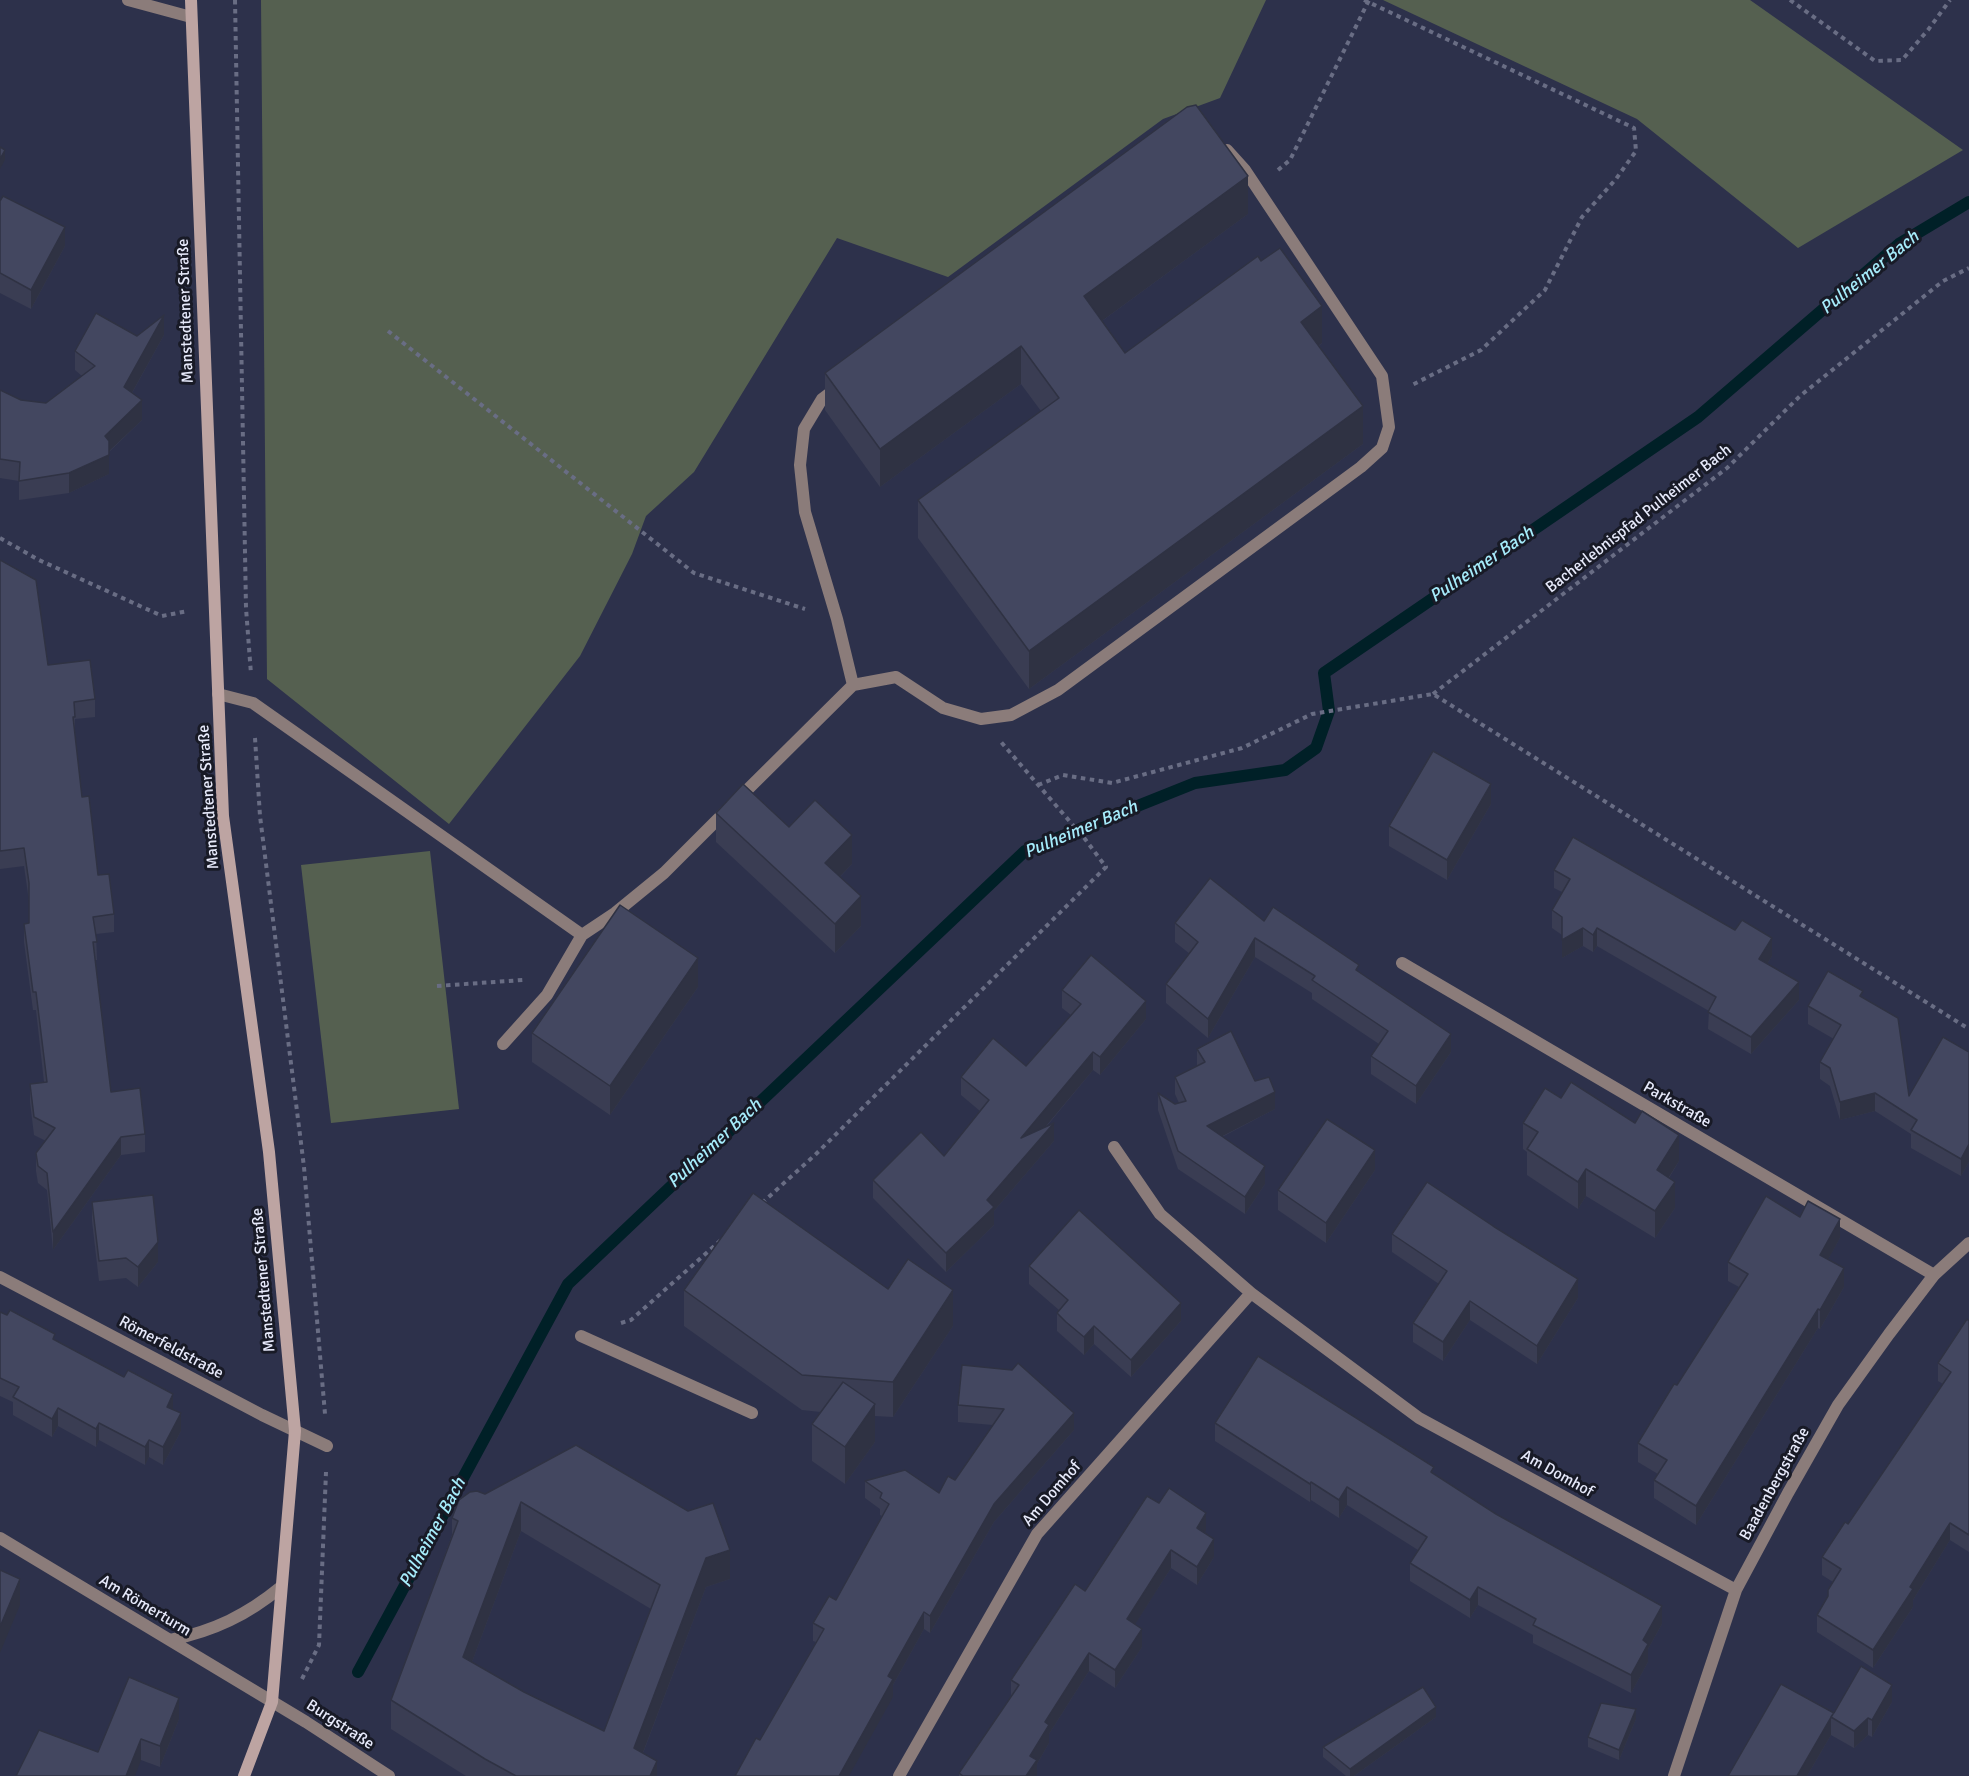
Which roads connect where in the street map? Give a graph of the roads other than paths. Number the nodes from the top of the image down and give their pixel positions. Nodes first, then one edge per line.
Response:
1 (128, 0) edge
2 (191, 0) edge
3 (191, 17) junction
4 (1216, 138) edge
5 (851, 378) edge
6 (852, 685) junction
7 (218, 694) junction
8 (582, 935) junction
9 (1402, 963) dead end
10 (503, 1044) dead end
11 (1114, 1147) dead end
12 (1969, 1243) edge
13 (1934, 1275) junction
14 (0, 1277) edge
15 (1251, 1293) junction
16 (580, 1336) road end
17 (752, 1413) dead end
18 (295, 1431) junction
19 (327, 1446) dead end
20 (0, 1538) edge
21 (281, 1587) junction
22 (1736, 1590) junction
23 (170, 1640) junction
24 (272, 1702) junction
25 (244, 1776) edge
26 (389, 1776) edge
27 (899, 1776) edge
28 (1674, 1776) edge

1 - 3 street
2 - 3 street, Manstedtener Straße
3 - 7 street, Manstedtener Straße
4 - 6 street
5 - 6 street
6 - 8 street
7 - 8 street
7 - 18 street, Manstedtener Straße
8 - 10 street
9 - 13 street, Parkstraße
11 - 15 street, Am Domhof
12 - 13 street, Baadenbergstraße
13 - 22 street, Baadenbergstraße
14 - 18 street, Römerfeldstraße
15 - 22 street, Am Domhof
15 - 27 street, Am Domhof
16 - 17 street
18 - 19 street, Römerfeldstraße
18 - 21 street, Manstedtener Straße
20 - 23 street, Am Römerturm
21 - 23 street
21 - 24 street, Manstedtener Straße
22 - 28 street, Baadenbergstraße
23 - 24 street, Am Römerturm
24 - 25 street, Manstedtener Straße
24 - 26 street, Burgstraße

